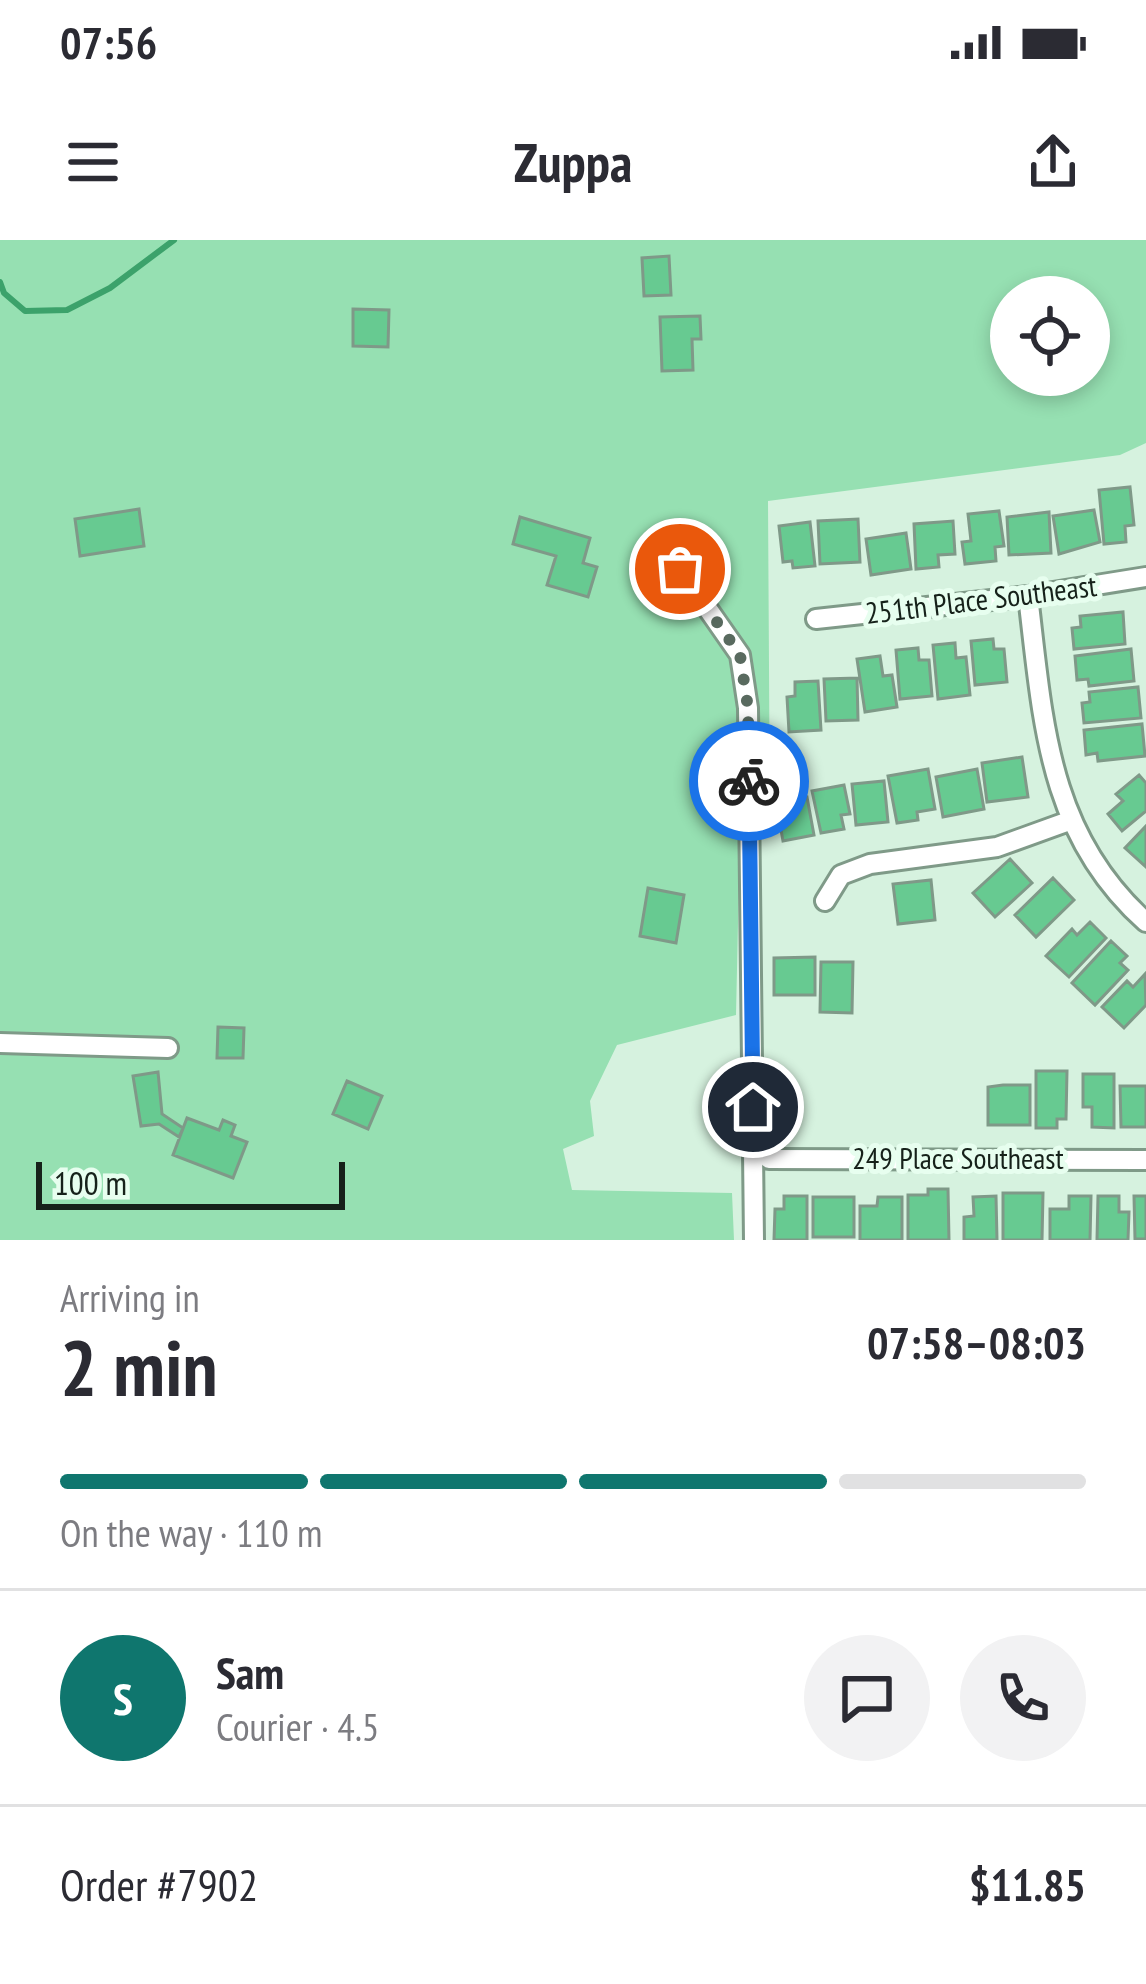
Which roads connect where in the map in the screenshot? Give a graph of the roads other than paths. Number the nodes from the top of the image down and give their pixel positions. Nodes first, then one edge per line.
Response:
1 (680, 569) dead end
2 (1146, 577) edge
3 (1028, 596) junction
4 (816, 619) dead end
5 (1069, 820) junction
6 (825, 901) dead end
7 (1146, 922) edge
8 (0, 1043) edge
9 (168, 1048) dead end
10 (769, 1159) dead end
11 (1146, 1160) edge
12 (754, 1240) edge

1 - 12 street
2 - 3 street, 251th Place Southeast
3 - 4 street, 251th Place Southeast
3 - 5 street
5 - 6 street
5 - 7 street
8 - 9 street
10 - 11 street, 249 Place Southeast

